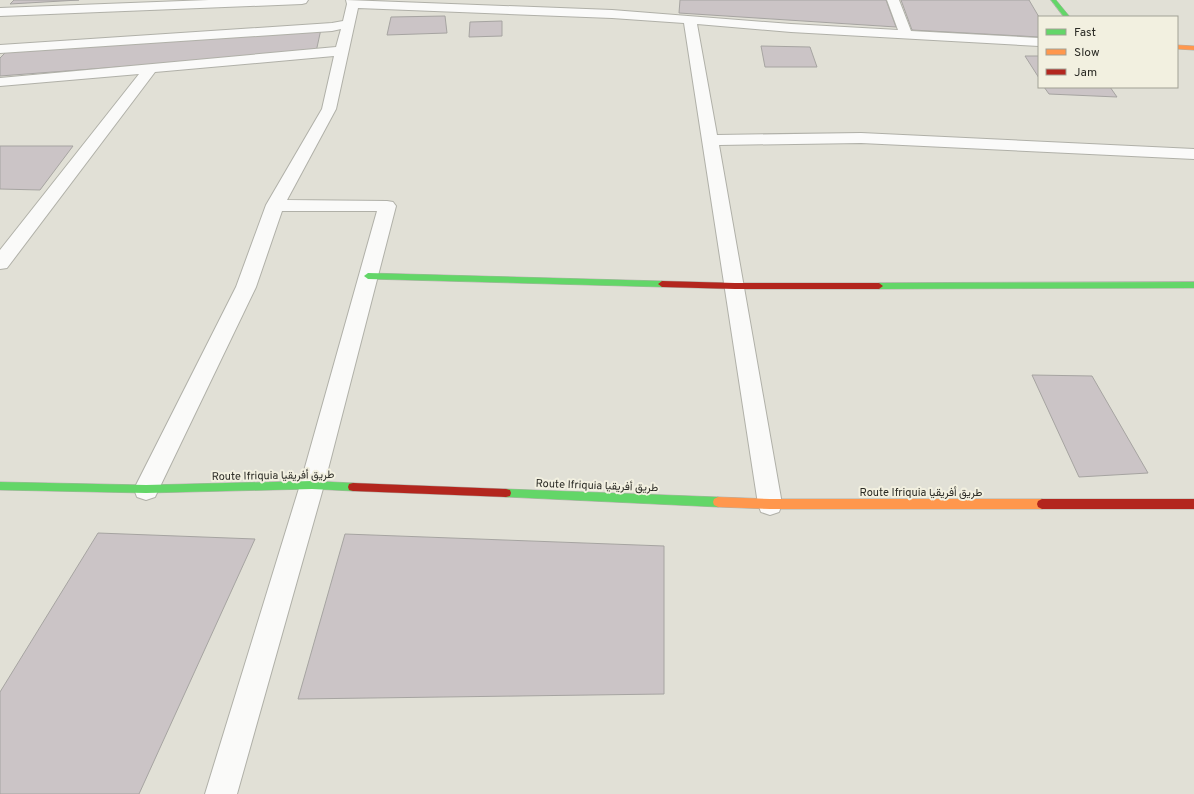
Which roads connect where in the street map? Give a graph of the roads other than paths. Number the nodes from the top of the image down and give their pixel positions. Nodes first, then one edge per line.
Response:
1 (302, 0) edge
2 (893, 0) edge
3 (1053, 0) edge
4 (353, 2) edge
5 (0, 12) edge
6 (1066, 16) edge
7 (690, 20) junction
8 (349, 23) junction
9 (906, 34) junction
10 (1038, 42) edge
11 (1178, 47) edge
12 (1194, 48) edge
13 (0, 49) edge
14 (342, 51) junction
15 (152, 68) junction
16 (0, 82) edge
17 (711, 140) junction
18 (1194, 154) edge
19 (275, 205) junction
20 (0, 263) edge
21 (368, 276) junction
22 (1194, 285) edge
23 (735, 286) junction
24 (312, 485) junction
25 (0, 486) edge
26 (146, 489) junction
27 (770, 504) junction
28 (1194, 504) edge
29 (220, 794) edge

1 - 5 street
2 - 9 street
3 - 6 street
4 - 7 street
4 - 8 street
7 - 9 street
7 - 17 street
8 - 13 street
8 - 14 street
9 - 10 street
11 - 12 street
14 - 15 street
14 - 19 street
15 - 16 street
15 - 20 street
17 - 18 street
17 - 23 street
19 - 21 street
19 - 26 street
21 - 23 street
21 - 24 street
22 - 23 street
23 - 27 street
24 - 26 street, Route Ifriquia طريق أفريقيا
24 - 27 street, Route Ifriquia طريق أفريقيا
24 - 29 street
25 - 26 street, Route Ifriquia طريق أفريقيا
27 - 28 street, Route Ifriquia طريق أفريقيا

